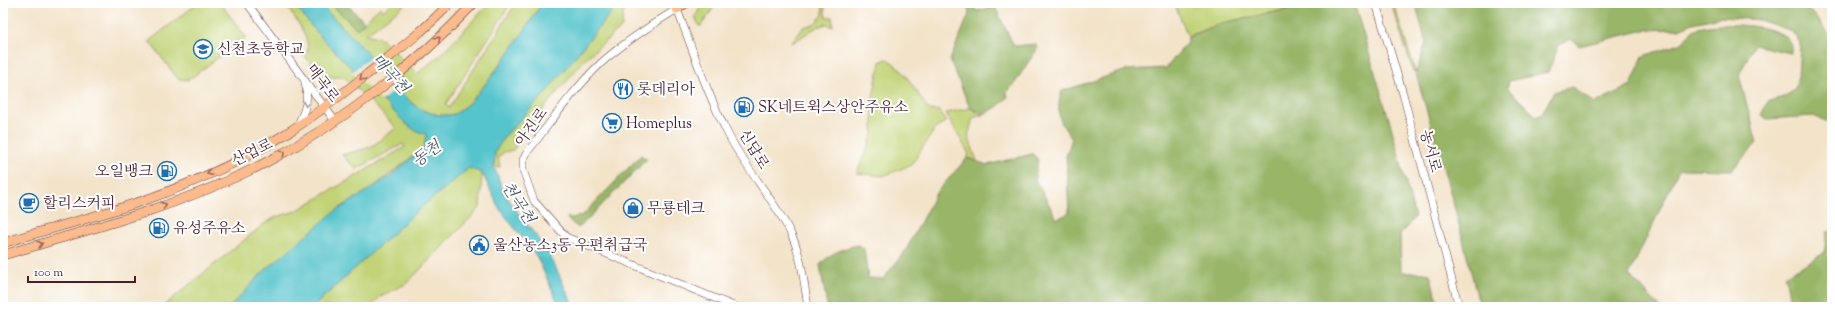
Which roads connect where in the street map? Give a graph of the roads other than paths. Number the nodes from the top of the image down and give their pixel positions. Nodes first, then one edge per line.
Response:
1 (247, 3) edge
2 (450, 3) edge
3 (474, 3) edge
4 (686, 3) edge
5 (1376, 3) edge
6 (677, 5) edge
7 (304, 79) junction
8 (324, 107) junction
9 (335, 121) junction
10 (297, 127) junction
11 (3, 243) edge
12 (3, 255) edge
13 (736, 307) edge
14 (808, 307) edge
15 (1459, 307) edge

1 - 7 street, 매곡로
2 -> 8 main road, 산업로
9 -> 3 main road, 산업로
4 - 6 main road
5 - 15 street, 농서로
6 - 13 street, 아진로
6 - 14 street, 신답로
7 - 8 street, 매곡로
7 -> 10 street
8 - 9 street, 매곡로
8 - 10 main road, 산업로
12 -> 9 main road, 산업로
10 -> 11 main road, 산업로

